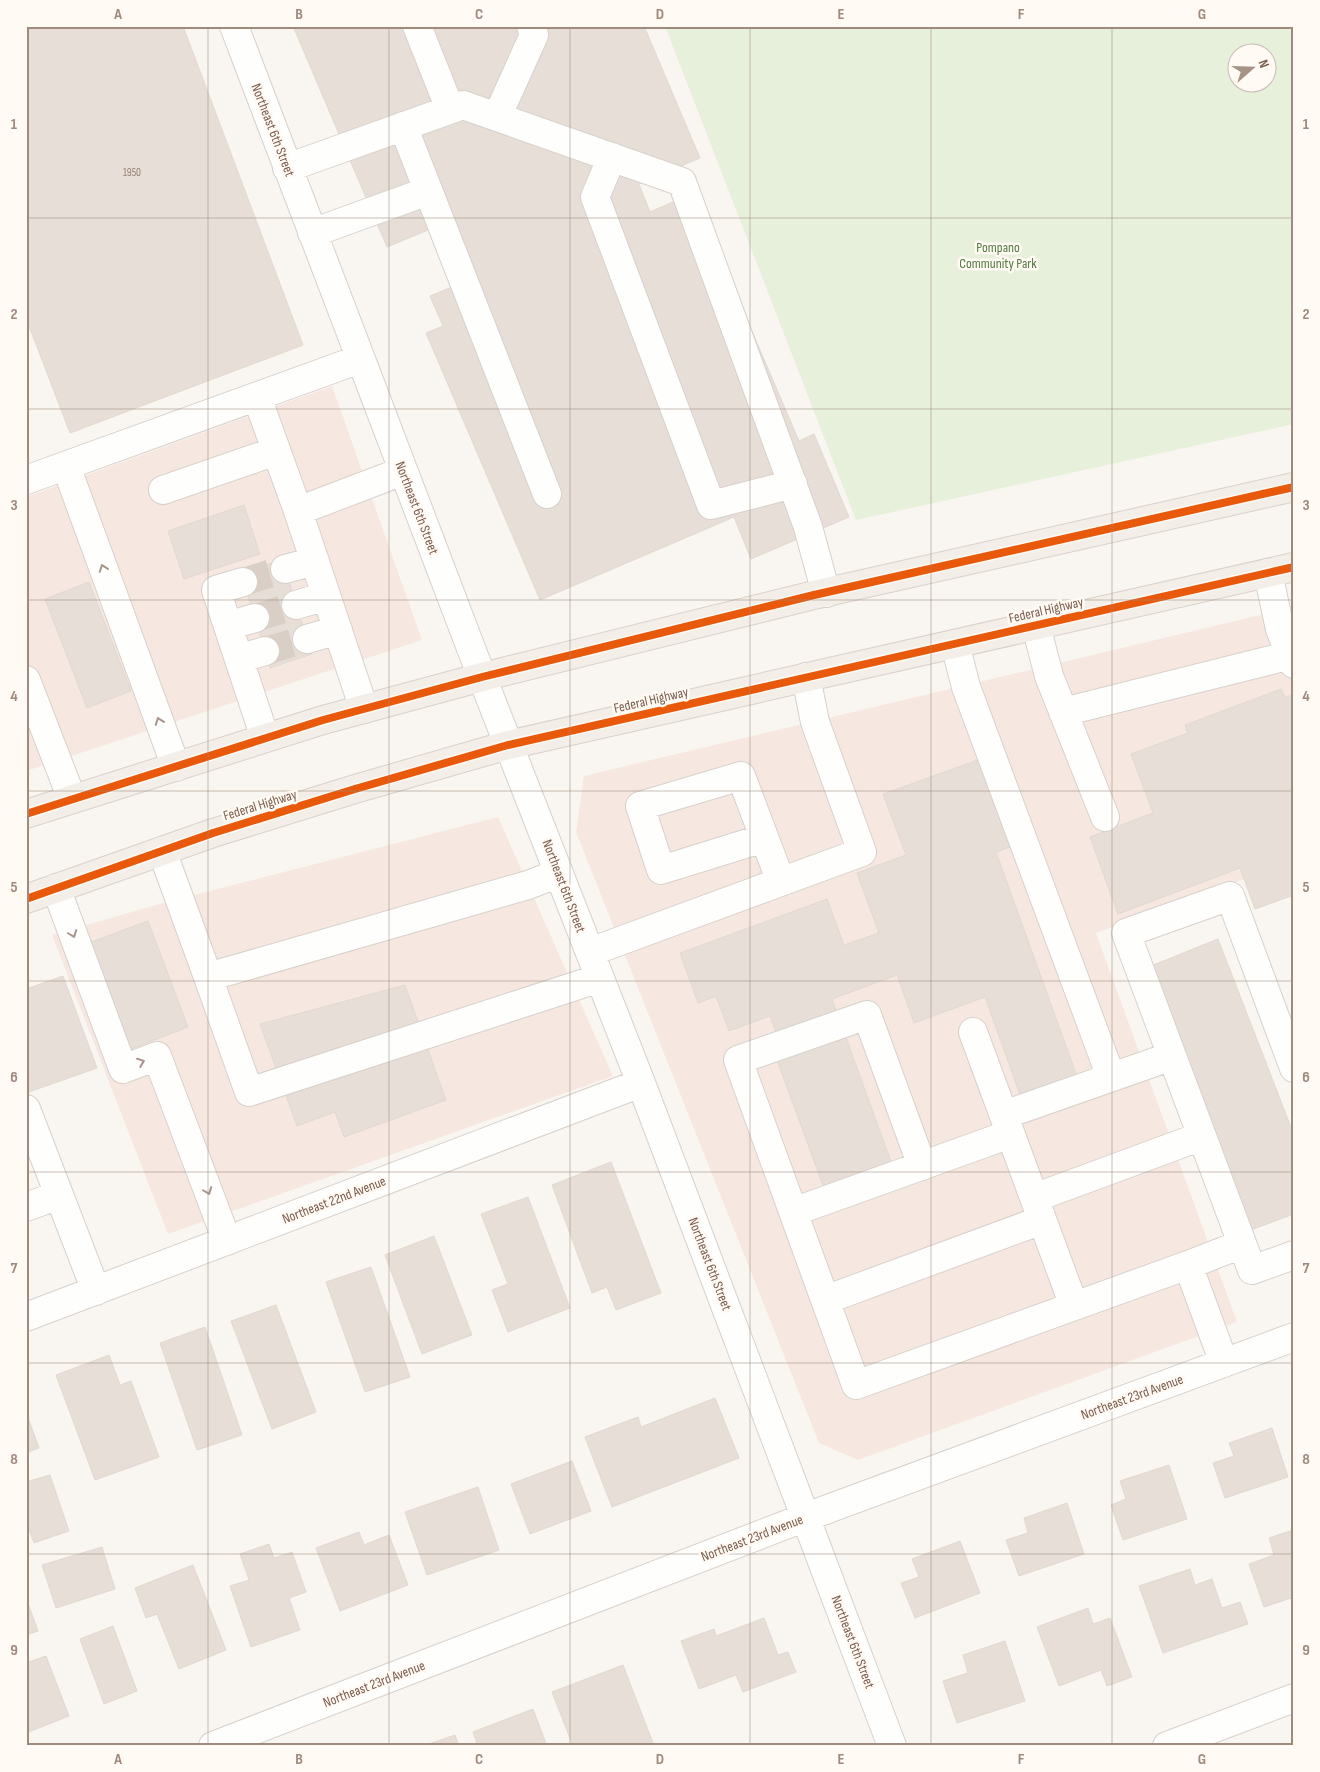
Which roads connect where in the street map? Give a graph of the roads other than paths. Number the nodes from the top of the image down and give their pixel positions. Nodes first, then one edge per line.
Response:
1 (234, 26) edge
2 (417, 26) edge
3 (531, 26) edge
4 (450, 109) junction
5 (497, 117) junction
6 (403, 126) junction
7 (612, 158) junction
8 (287, 168) junction
9 (428, 191) junction
10 (312, 233) junction
11 (360, 359) junction
12 (257, 397) junction
13 (276, 451) junction
14 (66, 466) junction
15 (403, 471) junction
16 (26, 480) edge
17 (793, 484) junction
18 (1294, 487) edge
19 (164, 490) dead end
20 (547, 494) dead end
21 (298, 511) junction
22 (315, 561) junction
23 (285, 570) tunnel mouth
24 (1281, 570) edge
25 (244, 582) tunnel mouth
26 (826, 592) junction
27 (326, 596) junction
28 (296, 605) tunnel mouth
29 (255, 618) tunnel mouth
30 (228, 626) junction
31 (1036, 626) junction
32 (338, 630) junction
33 (307, 640) tunnel mouth
34 (955, 644) junction
35 (265, 651) tunnel mouth
36 (239, 659) junction
37 (1292, 660) edge
38 (482, 677) junction
39 (806, 677) junction
40 (26, 680) edge
41 (364, 709) junction
42 (1063, 712) junction
43 (265, 738) junction
44 (508, 745) junction
45 (176, 766) junction
46 (72, 799) junction
47 (26, 814) edge
48 (1104, 817) dead end
49 (764, 838) junction
50 (162, 851) junction
51 (559, 873) junction
52 (781, 882) junction
53 (56, 888) junction
54 (26, 899) edge
55 (590, 952) junction
56 (208, 977) junction
57 (600, 978) junction
58 (973, 1032) dead end
59 (1287, 1032) edge
60 (1172, 1056) junction
61 (1294, 1068) edge
62 (1111, 1077) junction
63 (641, 1083) junction
64 (26, 1109) edge
65 (1007, 1124) junction
66 (1202, 1136) junction
67 (922, 1166) junction
68 (59, 1195) junction
69 (26, 1207) edge
70 (1038, 1209) junction
71 (793, 1212) junction
72 (227, 1241) junction
73 (1242, 1244) junction
74 (1294, 1254) edge
75 (1188, 1265) junction
76 (96, 1291) junction
77 (825, 1300) junction
78 (1074, 1306) junction
79 (26, 1317) edge
80 (1294, 1337) edge
81 (1224, 1363) junction
82 (806, 1517) junction
83 (1294, 1698) edge
84 (213, 1746) edge
85 (892, 1746) edge
86 (1167, 1746) edge

1 - 8 street, Northeast 6th Street
2 - 4 street
3 - 5 street
4 - 5 street
4 - 6 street
5 - 7 street
6 - 8 street
6 - 9 street
7 - 17 street
7 - 17 street
8 - 10 street, Northeast 6th Street
9 - 10 street
9 - 20 street
10 - 11 street, Northeast 6th Street
11 - 12 street
11 - 15 street, Northeast 6th Street
12 - 13 street
12 - 14 street
13 - 19 street
13 - 21 street
14 - 16 street
45 -> 14 street
15 - 21 street
15 - 38 street, Northeast 6th Street
17 - 26 street
18 - 26 main road
21 - 22 street
22 - 23 street
22 - 27 street
24 - 31 main road, Federal Highway
24 - 37 street
25 - 30 street
26 - 38 main road
27 - 28 street
27 - 32 street
29 - 30 street
30 - 36 street
31 - 34 main road, Federal Highway
31 - 42 street
32 - 33 street
32 - 41 street
34 - 39 main road, Federal Highway
34 - 62 street
35 - 36 street
36 - 43 street
37 - 42 street
38 - 41 main road
38 - 44 street, Northeast 6th Street
39 - 44 main road, Federal Highway
39 - 52 street
40 - 46 street
41 - 43 main road
42 - 48 street
43 - 45 main road
44 - 50 main road, Federal Highway
44 - 51 street, Northeast 6th Street
45 - 46 main road
46 - 47 main road
49 - 49 street
49 - 52 street
50 - 53 main road, Federal Highway
50 - 56 street
51 - 55 street, Northeast 6th Street
51 - 56 street
52 - 55 street
53 - 54 main road, Federal Highway
53 -> 72 street
55 - 57 street, Northeast 6th Street
56 - 57 street
57 - 63 street, Northeast 6th Street
58 - 65 street
59 - 60 street
59 - 61 street
60 - 62 street
60 - 66 street
62 - 65 street
63 - 72 street, Northeast 22nd Avenue
63 - 82 street, Northeast 6th Street
64 - 68 street
65 - 67 street
65 - 70 street
66 - 70 street
66 - 73 street
67 - 71 street
67 - 71 street
68 - 69 street
68 - 76 street
70 - 77 street
70 - 78 street
71 - 77 street
72 - 76 street, Northeast 22nd Avenue
73 - 74 street
73 - 75 street
75 - 78 street
75 - 81 street
76 - 79 street, Northeast 22nd Avenue
77 - 78 street
80 - 81 street, Northeast 23rd Avenue
81 - 82 street, Northeast 23rd Avenue
82 - 84 street, Northeast 23rd Avenue
82 - 85 street, Northeast 6th Street
83 - 86 street

